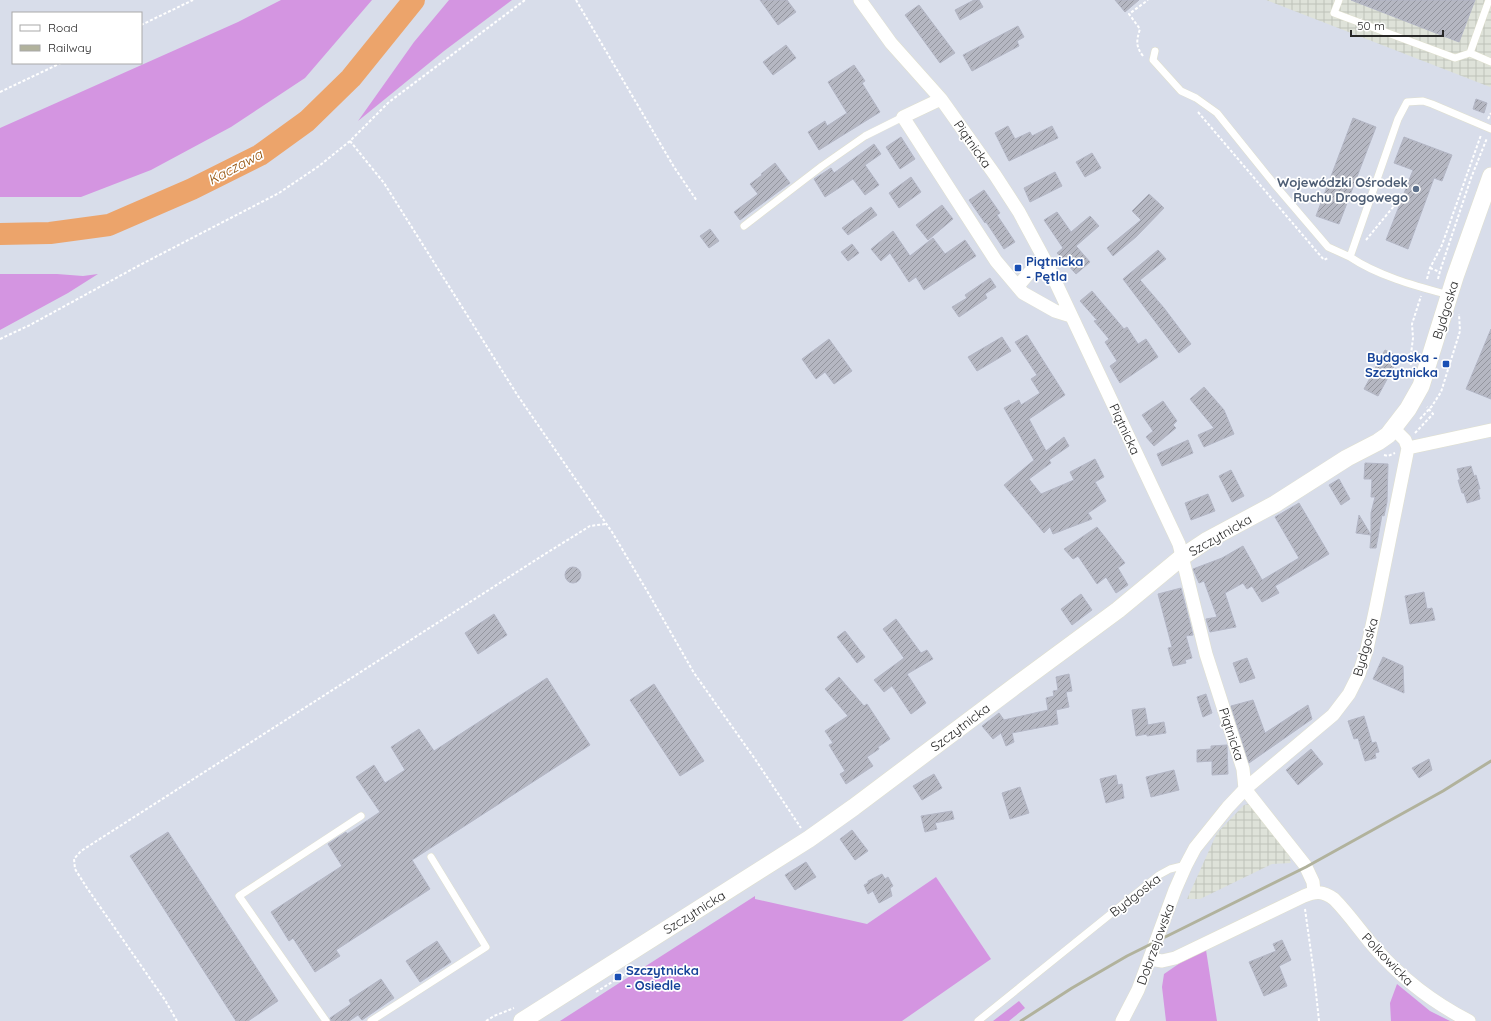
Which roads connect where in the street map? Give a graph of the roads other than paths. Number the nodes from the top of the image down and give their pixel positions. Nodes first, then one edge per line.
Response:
1 (860, 0) edge
2 (1339, 0) edge
3 (1489, 0) edge
4 (1155, 51) dead end
5 (1470, 53) junction
6 (1491, 62) edge
7 (941, 99) junction
8 (903, 117) junction
9 (1488, 128) edge
10 (1491, 176) edge
11 (744, 226) dead end
12 (1350, 257) junction
13 (1047, 264) junction
14 (1018, 286) junction
15 (1450, 296) junction
16 (1071, 316) junction
17 (1393, 428) junction
18 (1491, 430) edge
19 (1408, 448) junction
20 (1182, 557) junction
21 (1245, 789) junction
22 (361, 816) dead end
23 (431, 857) dead end
24 (1186, 865) junction
25 (1309, 894) junction
26 (1150, 959) junction
27 (326, 1021) edge
28 (371, 1021) edge
29 (522, 1021) edge
30 (978, 1021) edge
31 (1122, 1021) edge
32 (1470, 1021) edge

1 - 7 street, Piątnicka
2 - 5 lane
3 - 5 lane
4 - 12 lane
5 - 6 lane
7 - 8 street
7 - 13 street, Piątnicka
8 - 11 lane
8 - 14 street
9 - 12 lane
10 - 15 street, Bydgoska
12 - 15 lane
13 - 14 street
13 - 16 street, Piątnicka
14 - 16 street
15 - 17 street, Bydgoska
16 - 20 street, Piątnicka
17 - 19 street
17 - 20 street, Szczytnicka
18 - 19 street
19 - 21 street, Bydgoska
20 - 21 street, Piątnicka
20 - 29 street, Szczytnicka
21 - 24 street, Bydgoska
21 - 25 street
22 - 27 lane
23 - 28 lane
24 - 26 street, Dobrzejowska
24 - 30 lane, Bydgoska
25 - 26 street
25 - 32 street, Polkowicka
26 - 31 street, Dobrzejowska

